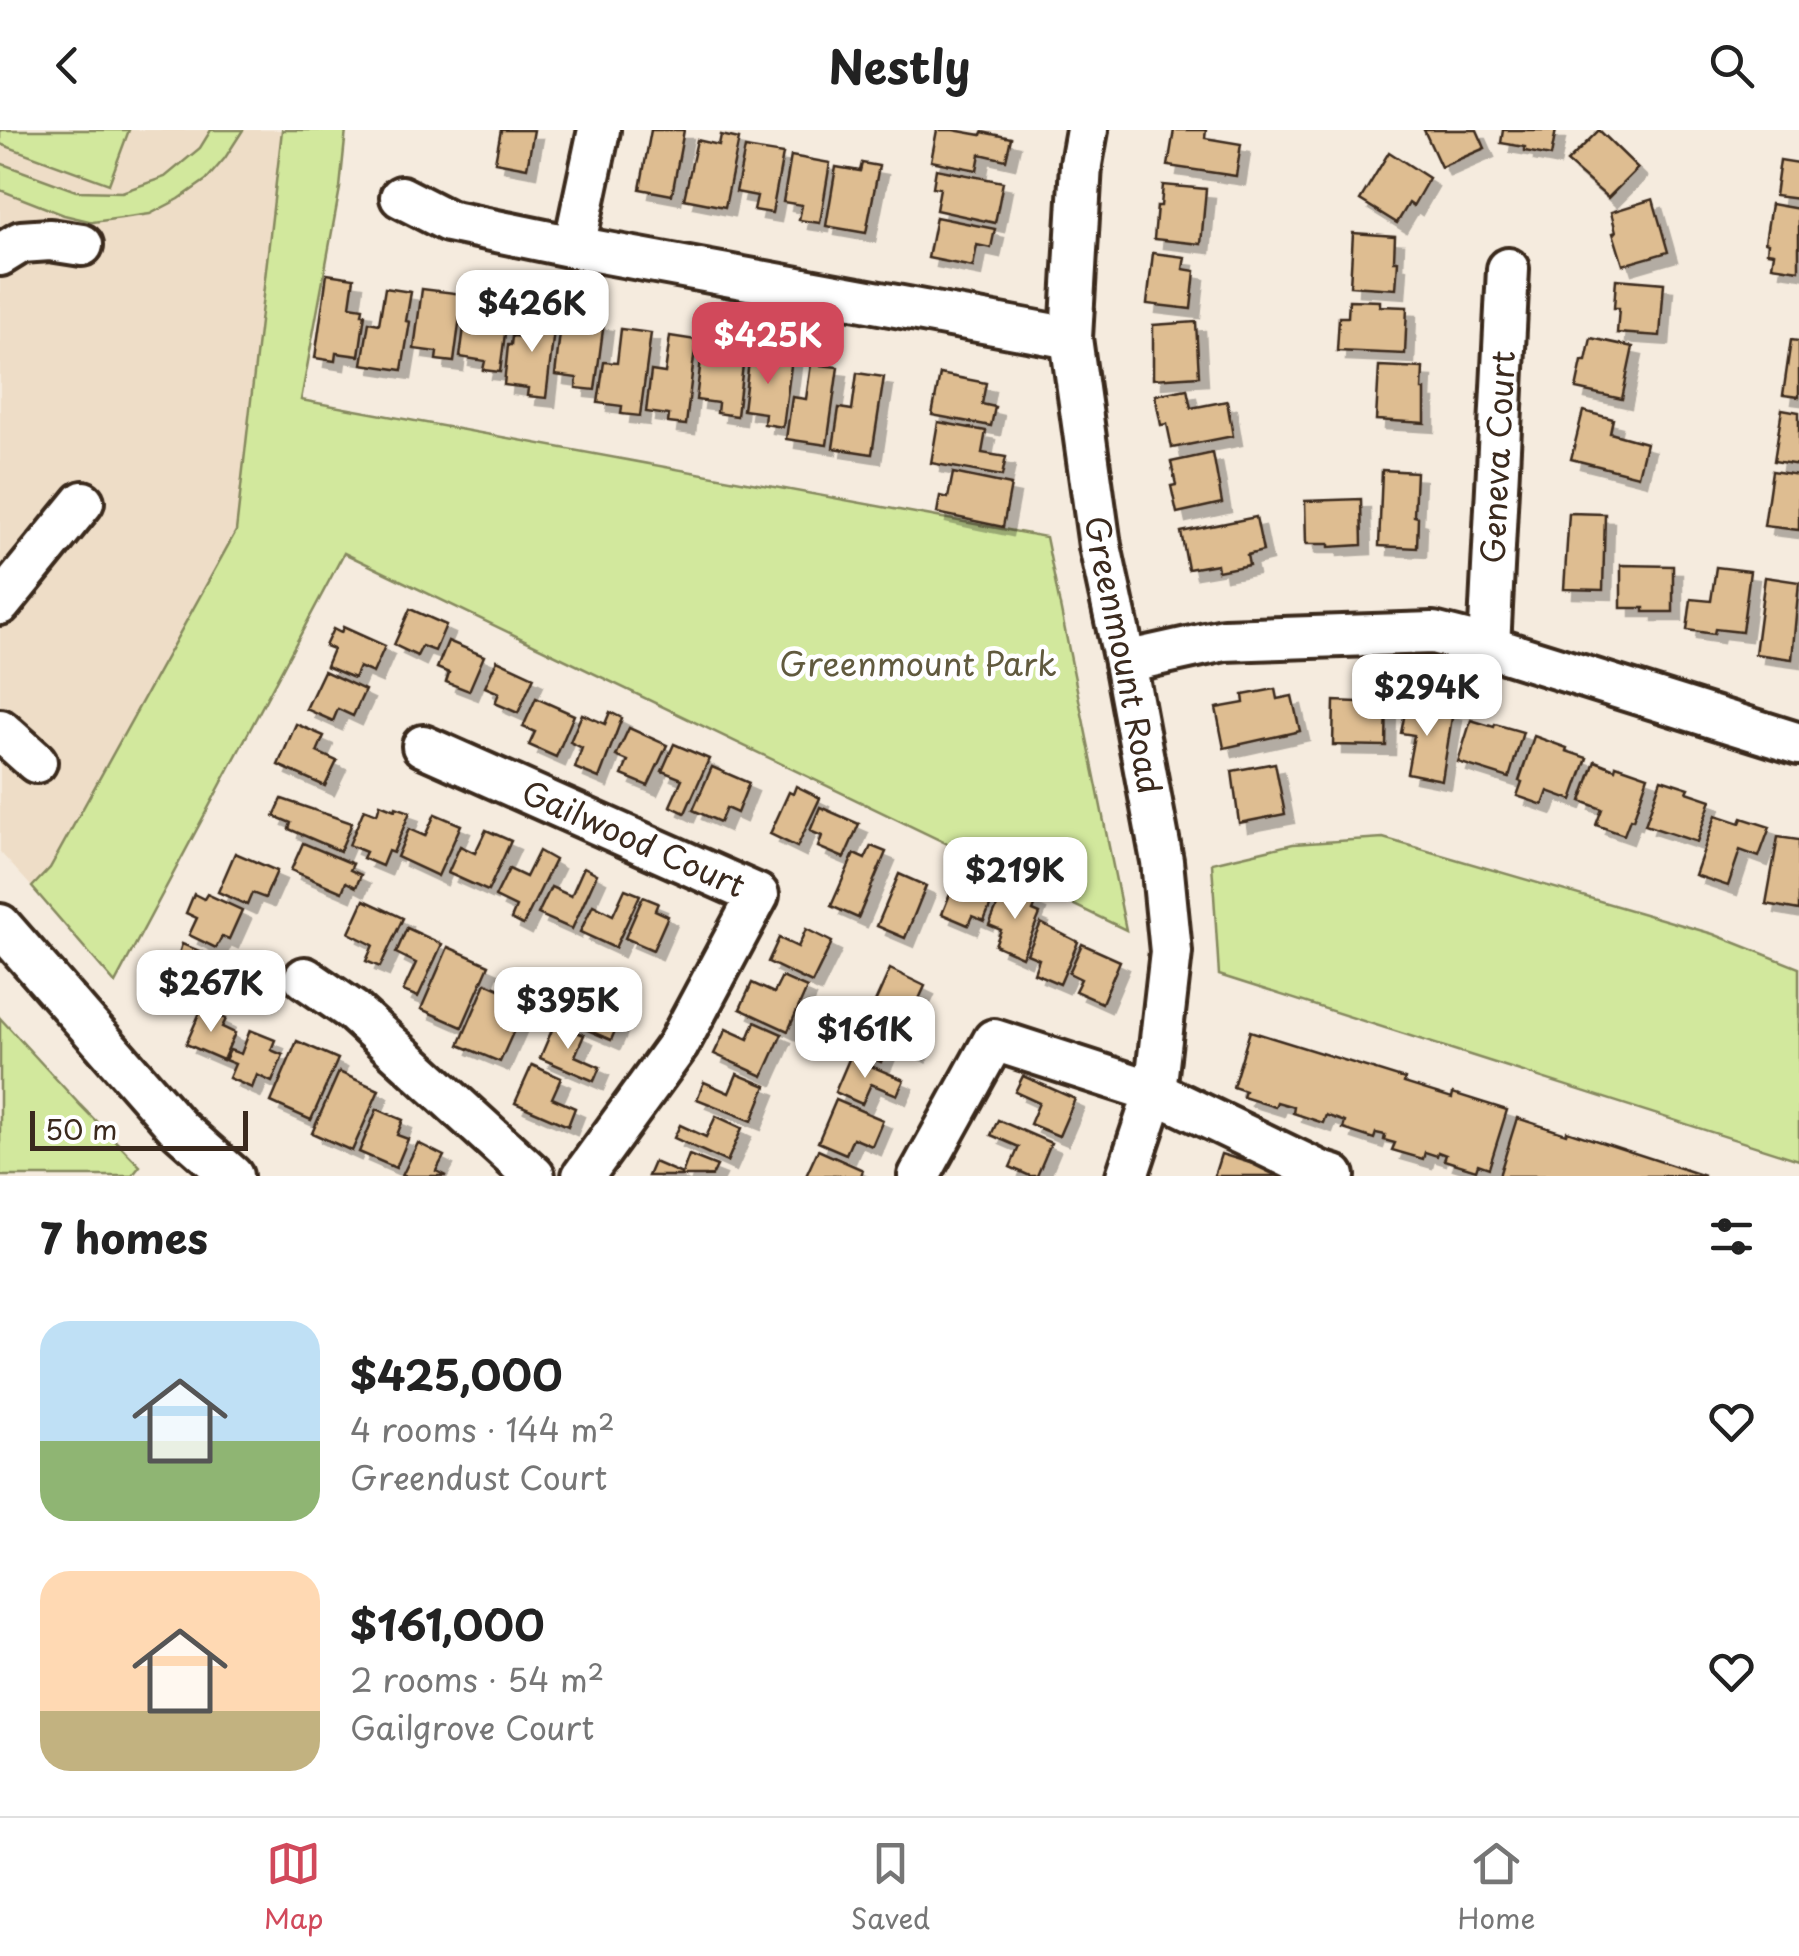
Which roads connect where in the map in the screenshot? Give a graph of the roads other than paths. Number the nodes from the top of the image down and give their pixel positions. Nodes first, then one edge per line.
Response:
1 (599, 130) edge
2 (1088, 130) edge
3 (402, 197) dead end
4 (82, 245) dead end
5 (574, 247) junction
6 (0, 255) edge
7 (1508, 269) dead end
8 (1071, 338) junction
9 (83, 502) dead end
10 (0, 604) edge
11 (1489, 647) junction
12 (1125, 662) junction
13 (0, 730) edge
14 (1799, 744) edge
15 (423, 746) dead end
16 (36, 762) dead end
17 (0, 925) edge
18 (306, 978) dead end
19 (1155, 1092) junction
20 (1325, 1175) edge
21 (232, 1176) edge
22 (534, 1176) edge
23 (583, 1176) edge
24 (919, 1176) edge
25 (1127, 1176) edge

1 - 5 street
2 - 8 street, Greenmount Road
3 - 5 street
4 - 6 street
5 - 8 street
7 - 11 street, Geneva Court
8 - 12 street, Greenmount Road
9 - 10 street
11 - 12 street
11 - 14 street
12 - 19 street, Greenmount Road
13 - 16 street
15 - 23 street, Gailwood Court
17 - 21 street
18 - 22 street
19 - 20 street
19 - 24 street
19 - 25 street, Greenmount Road

